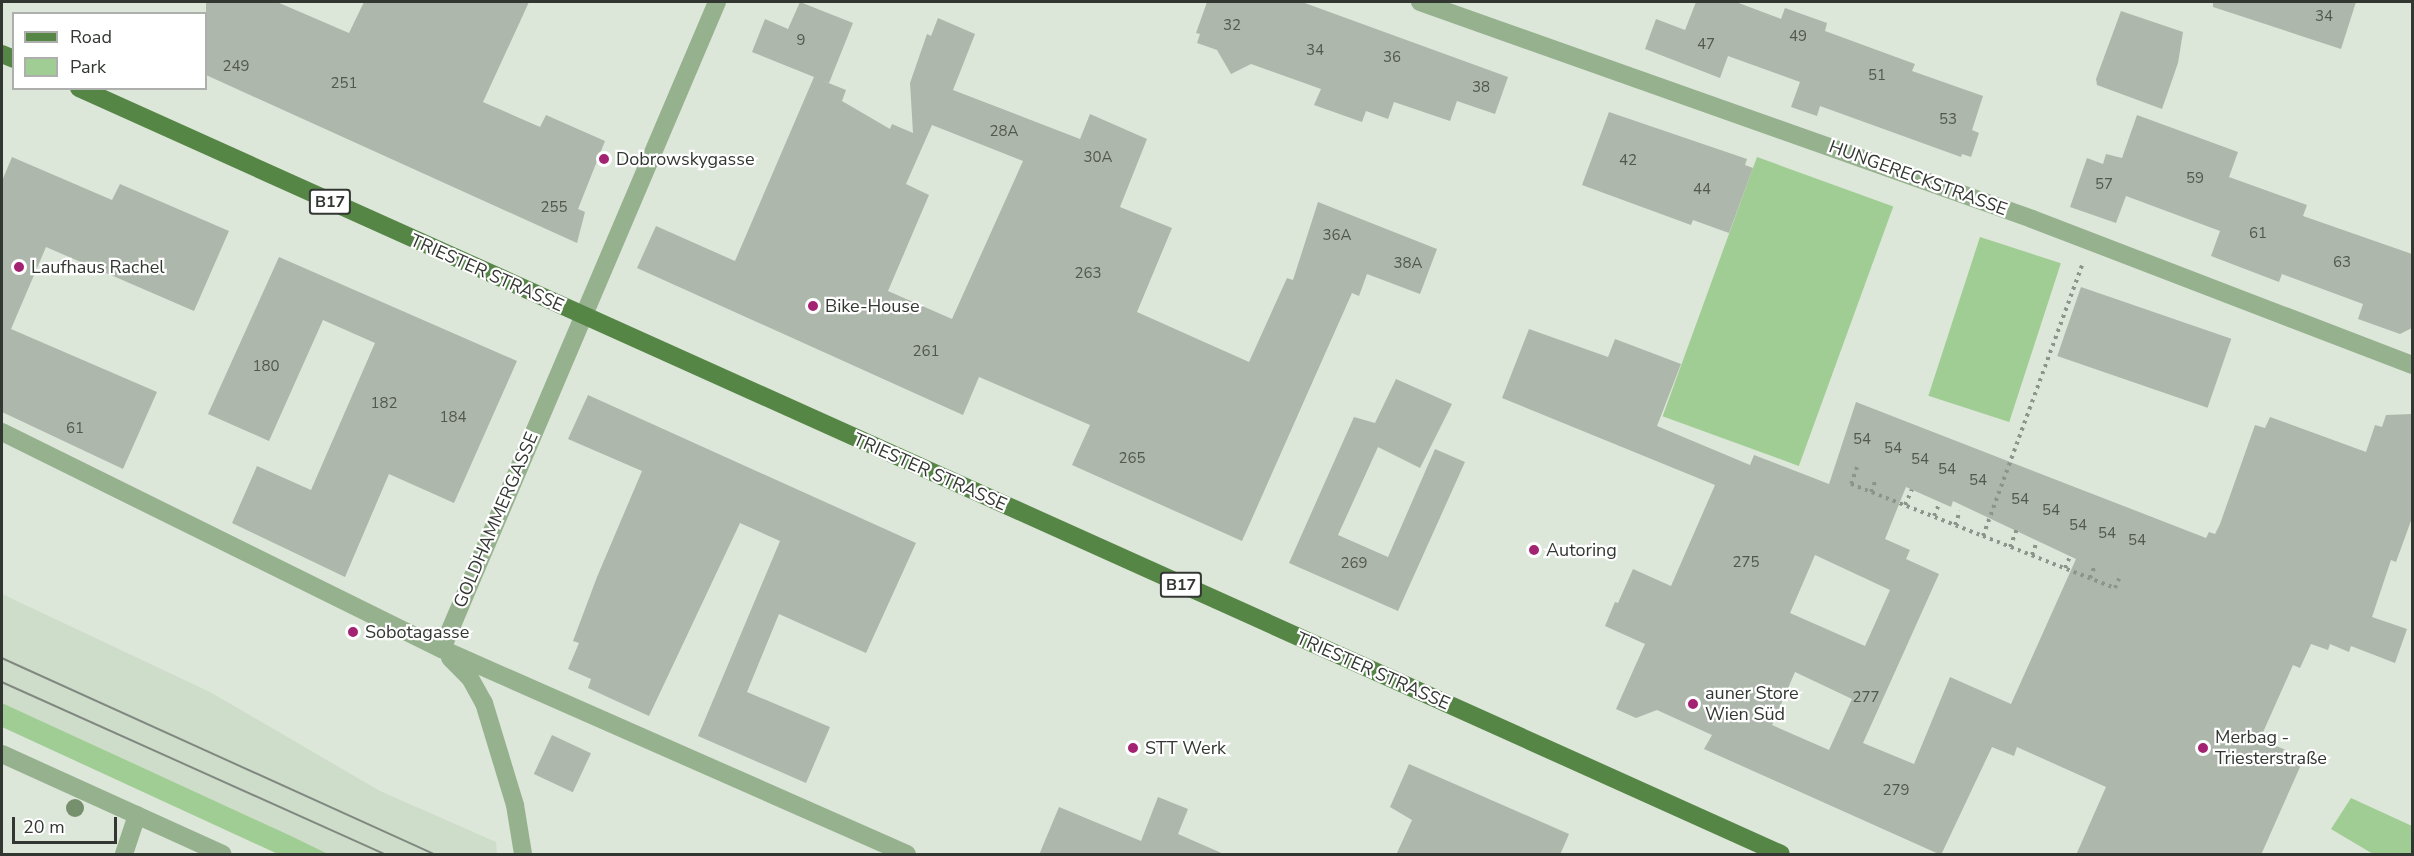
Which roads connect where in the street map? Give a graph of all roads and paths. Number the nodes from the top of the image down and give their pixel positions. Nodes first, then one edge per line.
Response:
1 (717, 2) edge
2 (1420, 2) edge
3 (83, 90) edge
4 (2082, 266) dead end
5 (582, 315) junction
6 (2412, 365) edge
7 (2, 432) edge
8 (1857, 467) dead end
9 (1876, 479) dead end
10 (1912, 489) dead end
11 (1871, 492) junction
12 (1939, 504) dead end
13 (1905, 505) junction
14 (1960, 511) dead end
15 (1934, 516) junction
16 (1954, 525) junction
17 (2017, 529) dead end
18 (1983, 536) junction
19 (2036, 544) dead end
20 (2010, 547) junction
21 (2071, 554) dead end
22 (2032, 555) junction
23 (2094, 567) dead end
24 (2065, 568) junction
25 (2121, 574) dead end
26 (2090, 578) junction
27 (442, 649) junction
28 (2, 754) edge
29 (137, 815) junction
30 (124, 855) edge
31 (222, 855) edge
32 (523, 855) edge
33 (907, 855) edge
34 (1781, 855) edge

1 - 5 street
2 - 6 street, HUNGERECKSTRASSE
3 - 5 main road, TRIESTER STRASSE / B17
4 - 18 path
5 - 27 street, GOLDHAMMERGASSE
5 - 34 main road, TRIESTER STRASSE / B17
7 - 27 street
8 - 11 path
9 - 11 path
10 - 13 path
11 - 13 path
12 - 15 path
13 - 15 path
14 - 16 path
15 - 16 path
16 - 18 path
17 - 20 path
18 - 20 path
19 - 22 path
20 - 22 path
21 - 24 path
22 - 24 path
23 - 26 path
24 - 26 path
25 - 26 path
27 - 32 street
27 - 33 street
28 - 29 street
29 - 30 street
29 - 31 street

